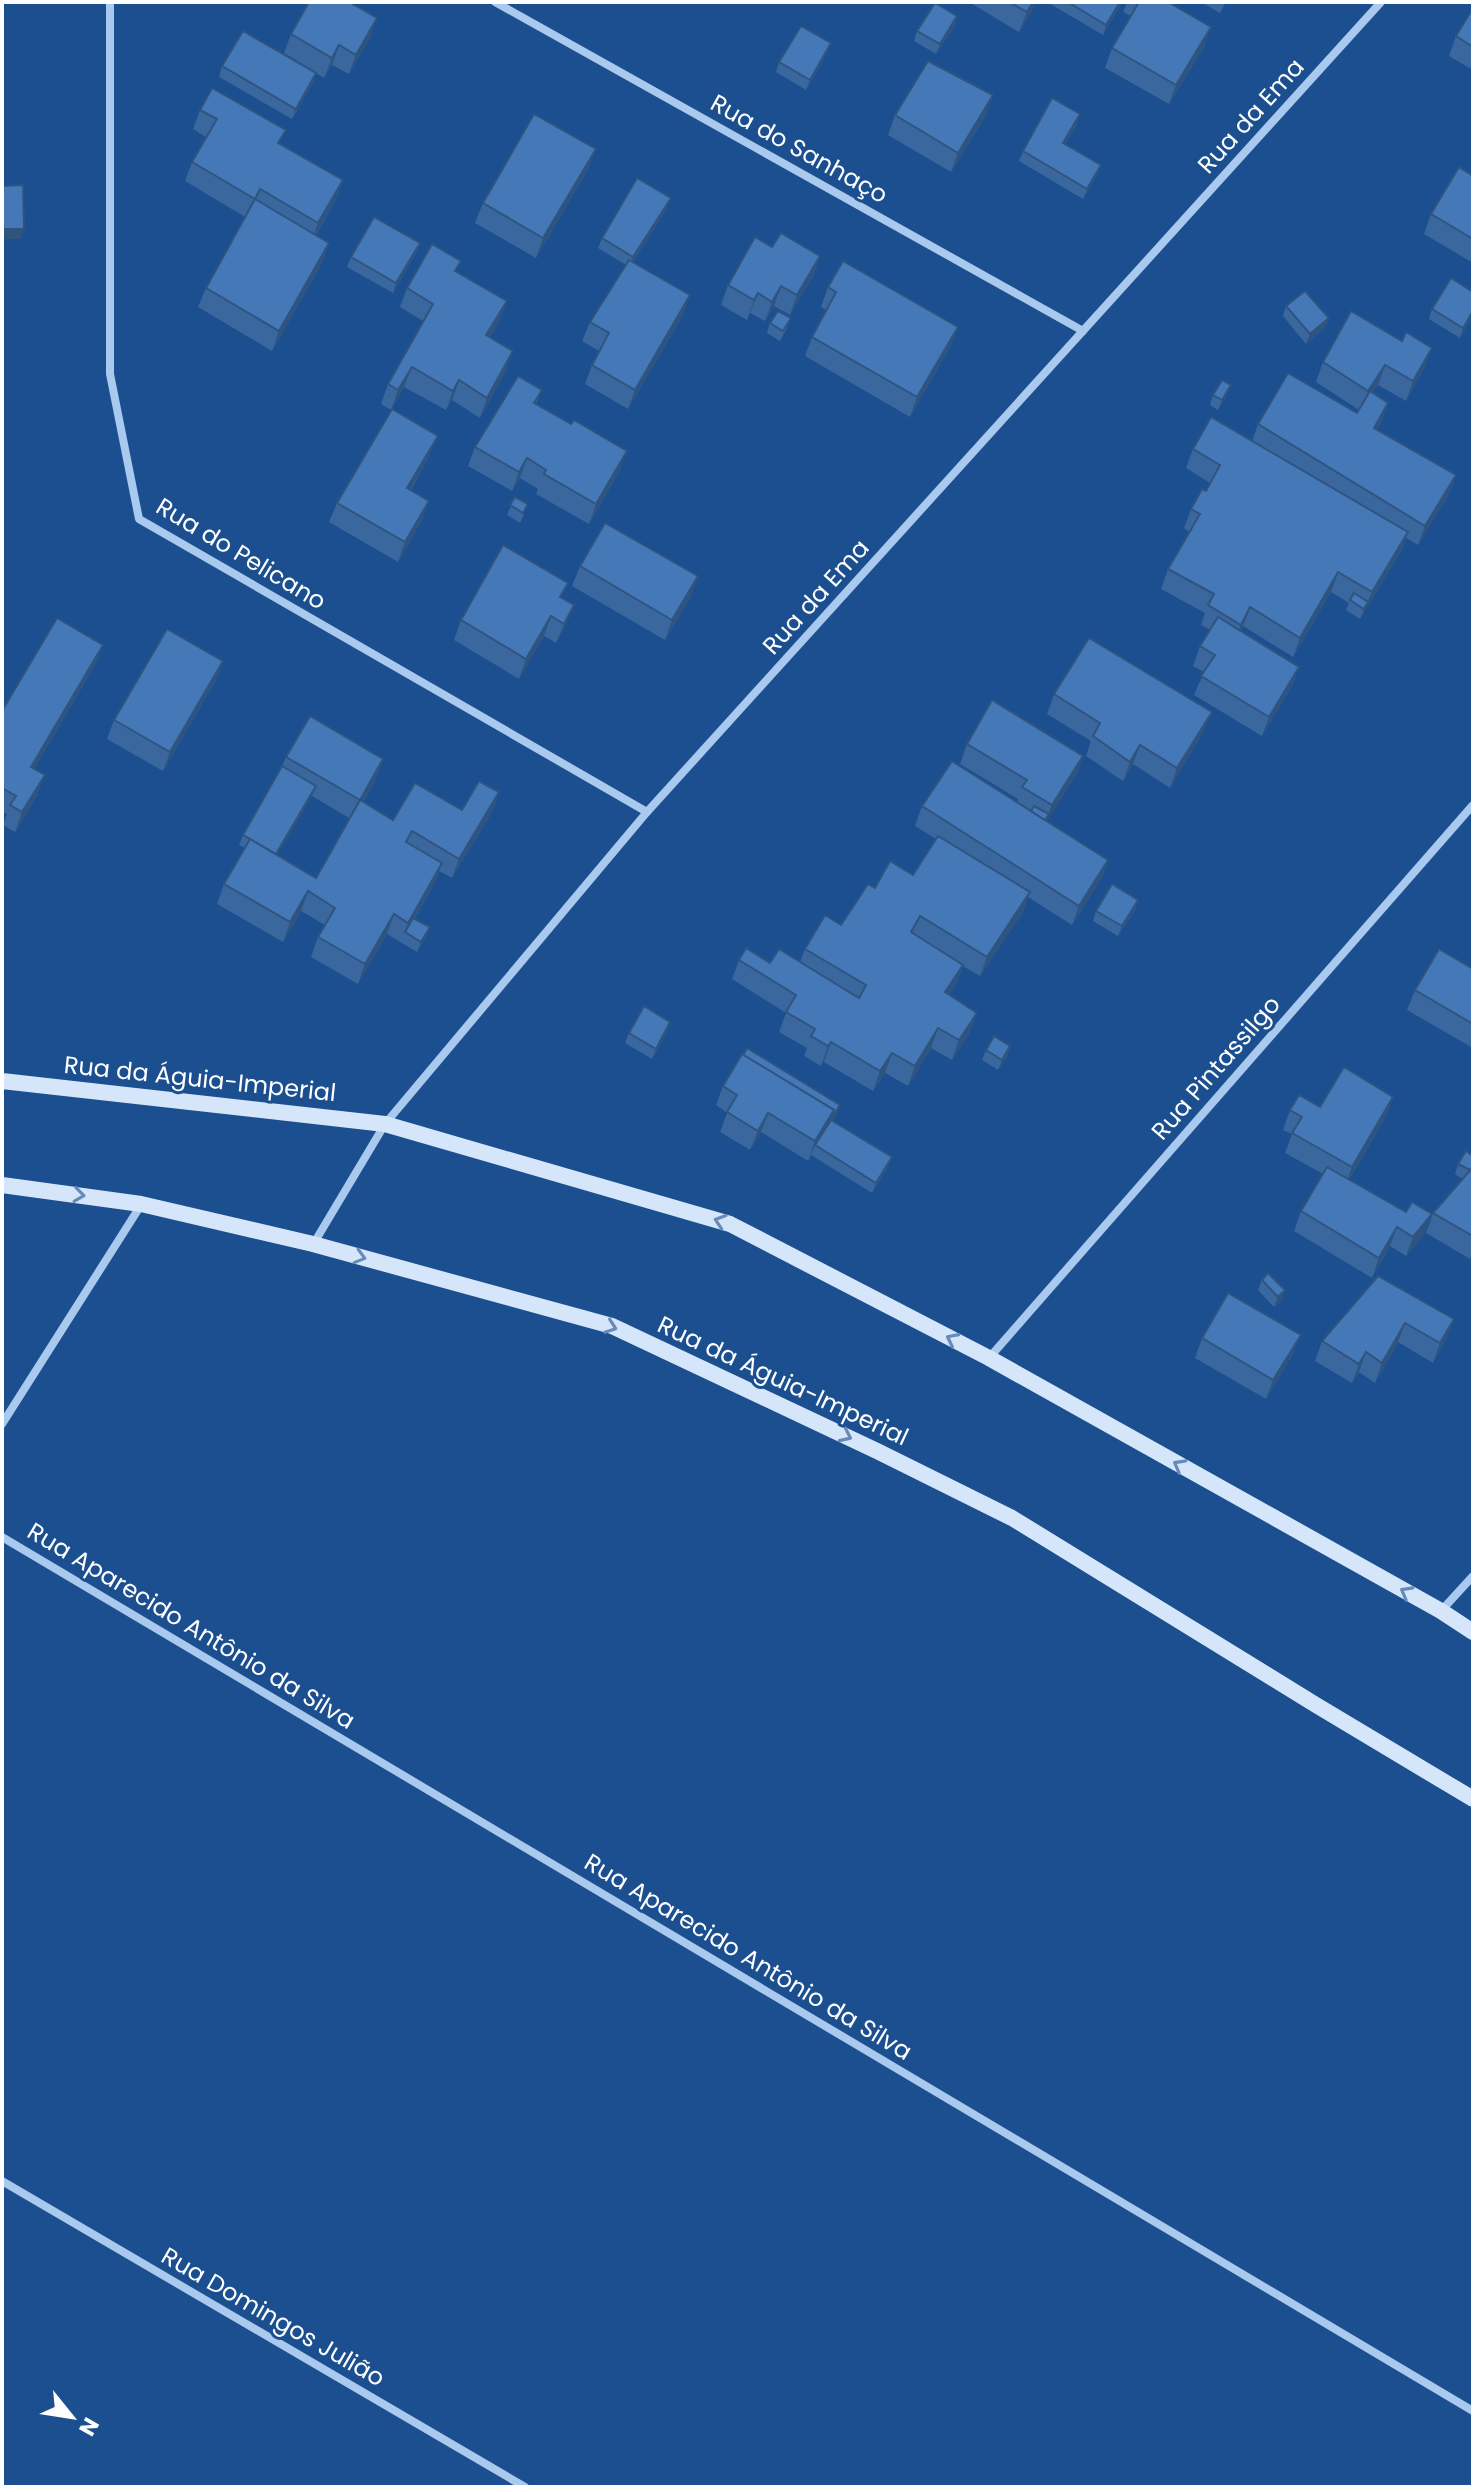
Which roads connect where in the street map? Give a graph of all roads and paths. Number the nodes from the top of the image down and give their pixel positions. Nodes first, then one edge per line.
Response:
1 (110, 2) edge
2 (495, 2) edge
3 (1381, 2) edge
4 (1083, 331) junction
5 (1473, 805) edge
6 (647, 812) junction
7 (2, 1081) edge
8 (385, 1124) junction
9 (2, 1185) edge
10 (141, 1204) junction
11 (313, 1244) junction
12 (989, 1358) junction
13 (2, 1424) edge
14 (2, 1537) edge
15 (1473, 1576) edge
16 (1441, 1611) junction
17 (1473, 1632) edge
18 (1473, 1799) edge
19 (2, 2181) edge
20 (1473, 2411) edge
21 (525, 2487) edge

1 - 6 street, Rua do Pelicano
2 - 4 street, Rua do Sanhaço
3 - 4 street, Rua da Ema
4 - 6 street, Rua da Ema
5 - 12 street, Rua Pintassilgo
6 - 8 street, Rua da Ema
7 - 8 street, Rua da Águia-Imperial
8 - 11 street, Rua da Ema
12 -> 8 street, Rua da Águia-Imperial
9 -> 10 street, Rua da Águia-Imperial
10 - 11 street, Rua da Águia-Imperial
10 - 13 street
11 -> 18 street, Rua da Águia-Imperial
16 -> 12 street, Rua da Águia-Imperial
14 - 20 street, Rua Aparecido Antônio da Silva
15 - 16 street
16 - 17 street, Rua da Águia-Imperial
19 - 21 street, Rua Domingos Julião

